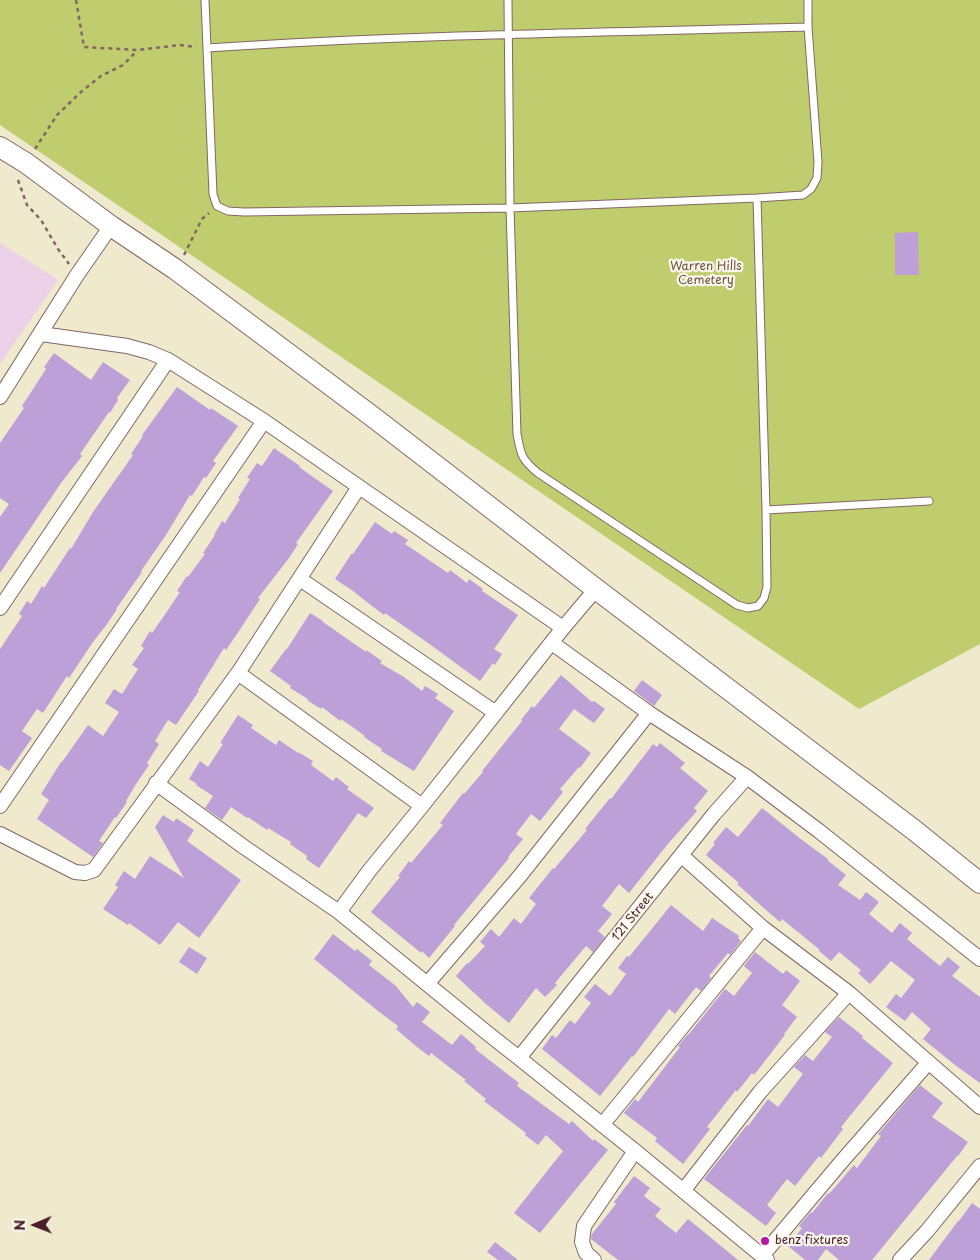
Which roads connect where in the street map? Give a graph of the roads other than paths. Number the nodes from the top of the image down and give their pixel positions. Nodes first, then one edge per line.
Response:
1 (205, 0) edge
2 (508, 0) edge
3 (808, 0) edge
4 (808, 27) junction
5 (509, 34) junction
6 (207, 48) junction
7 (0, 147) edge
8 (757, 198) junction
9 (510, 208) junction
10 (110, 226) junction
11 (41, 334) junction
12 (168, 360) junction
13 (0, 397) edge
14 (264, 421) junction
15 (359, 487) junction
16 (929, 500) dead end
17 (766, 510) junction
18 (300, 579) junction
19 (596, 589) junction
20 (0, 608) edge
21 (563, 628) junction
22 (552, 643) junction
23 (238, 673) junction
24 (496, 713) junction
25 (649, 714) junction
26 (747, 776) junction
27 (156, 783) junction
28 (0, 806) edge
29 (422, 806) junction
30 (0, 834) edge
31 (682, 856) junction
32 (980, 883) edge
33 (339, 912) junction
34 (764, 928) junction
35 (980, 958) edge
36 (427, 984) junction
37 (849, 993) junction
38 (519, 1058) junction
39 (928, 1063) junction
40 (980, 1107) edge
41 (602, 1124) junction
42 (635, 1151) junction
43 (980, 1166) edge
44 (683, 1191) junction
45 (765, 1258) edge
46 (594, 1260) edge
47 (900, 1260) edge

1 - 6 lane
2 - 5 lane
3 - 4 lane
4 - 5 lane
4 - 8 lane
5 - 6 lane
5 - 9 lane
6 - 9 lane
7 - 10 street
8 - 9 lane
8 - 17 lane
9 - 17 lane
10 - 11 street
10 - 19 street
11 - 12 street
11 - 13 street
12 - 14 street
12 - 20 street
14 - 15 street
14 - 28 street
15 - 18 street
15 - 21 street
16 - 17 lane
18 - 23 street
18 - 24 street
19 - 21 street
19 - 32 street
21 - 22 street
22 - 24 street
22 - 25 street
23 - 27 street
23 - 29 street
24 - 29 street
25 - 26 street
25 - 36 street
26 - 31 street, 121 Street
26 - 35 street
27 - 30 street
27 - 33 street
29 - 33 street
31 - 34 street
31 - 38 street, 121 Street
33 - 36 street
34 - 37 street
34 - 41 street
36 - 38 street
37 - 39 street
37 - 44 street
38 - 41 street
39 - 40 street
39 - 45 street
41 - 42 street
42 - 44 street
42 - 46 street
43 - 47 street
44 - 45 street

